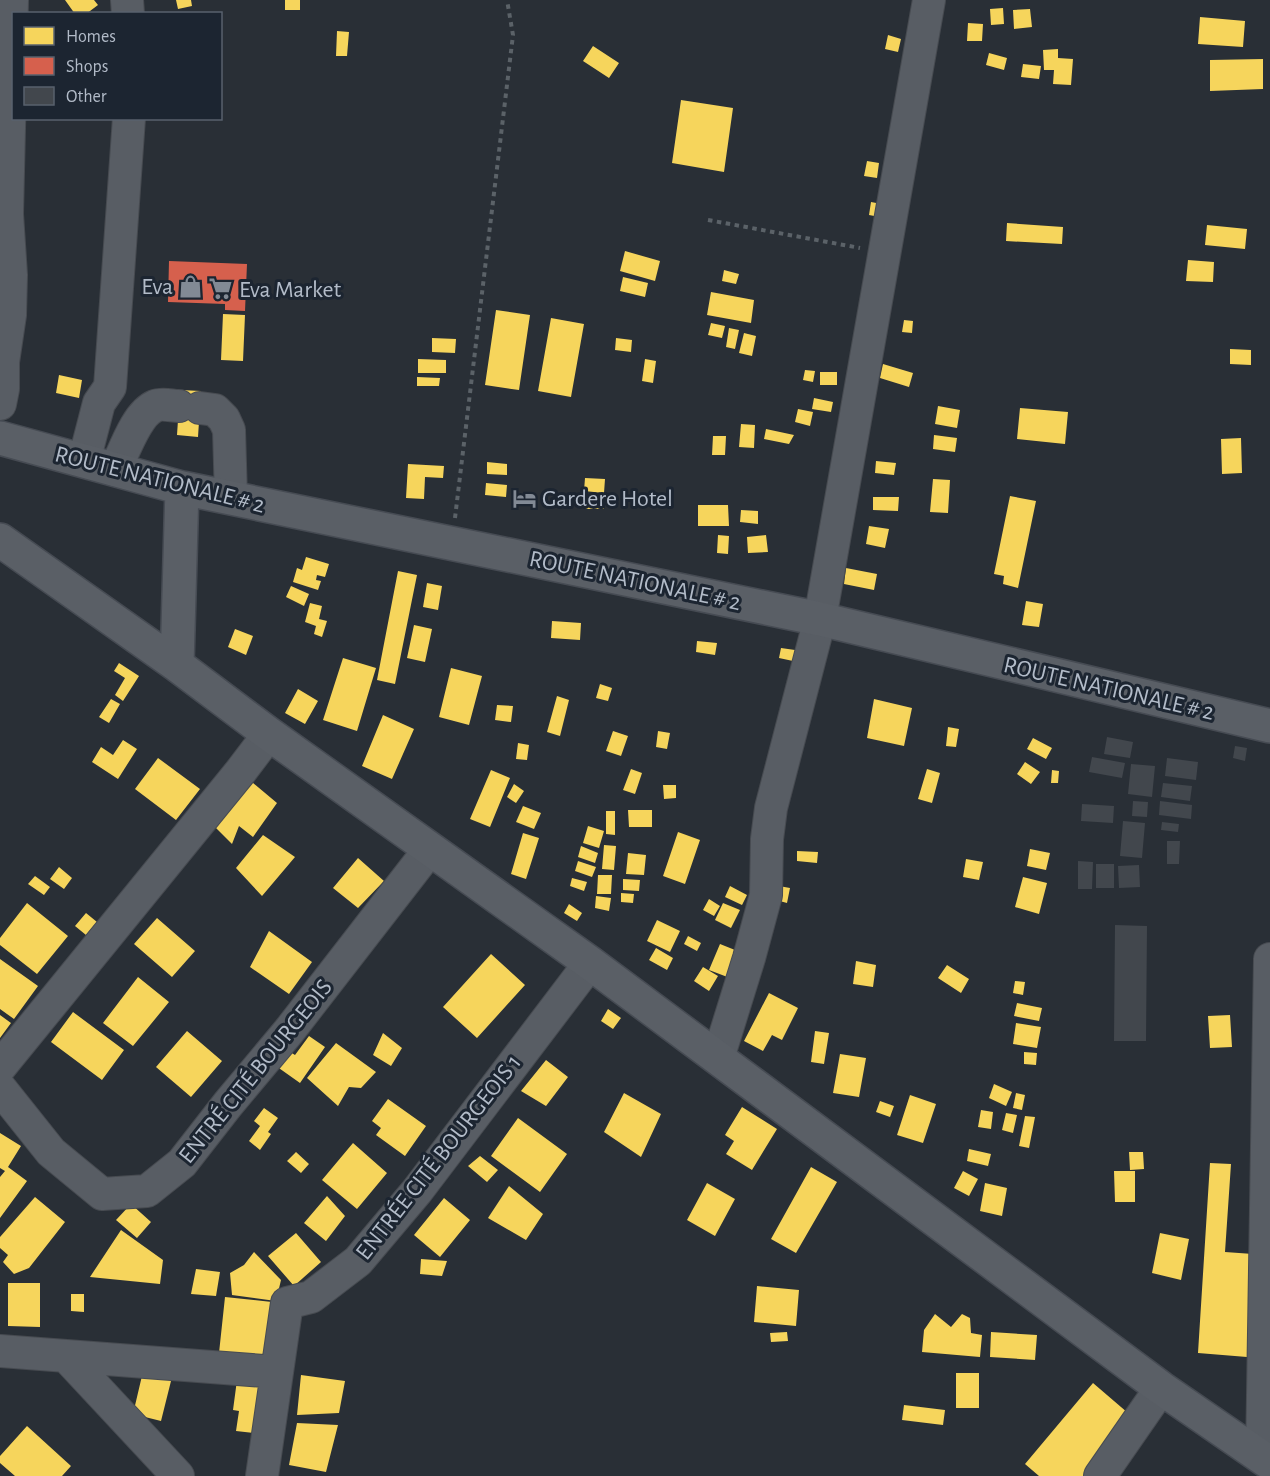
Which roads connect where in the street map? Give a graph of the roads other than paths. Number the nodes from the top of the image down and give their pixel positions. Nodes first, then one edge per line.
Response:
1 (12, 0) edge
2 (929, 0) edge
3 (109, 120) edge
4 (129, 120) edge
5 (99, 403) junction
6 (0, 404) edge
7 (0, 438) edge
8 (84, 461) junction
9 (115, 470) junction
10 (182, 488) junction
11 (231, 498) junction
12 (0, 540) edge
13 (820, 619) junction
14 (177, 665) junction
15 (1270, 726) edge
16 (269, 734) junction
17 (430, 849) junction
18 (1270, 959) edge
19 (590, 963) junction
20 (718, 1058) junction
21 (0, 1067) edge
22 (0, 1088) edge
23 (0, 1352) edge
24 (67, 1357) junction
25 (277, 1372) junction
26 (1161, 1388) junction
27 (1266, 1460) edge
28 (178, 1476) edge
29 (262, 1476) edge
30 (1100, 1476) edge

1 - 6 street
2 - 13 street
3 - 5 street
4 - 5 street
5 - 8 street
7 - 8 main road, ROUTE NATIONALE # 2
8 - 9 main road, ROUTE NATIONALE # 2
9 - 10 main road, ROUTE NATIONALE # 2
9 - 11 street
10 - 11 main road, ROUTE NATIONALE # 2
10 - 14 main road
11 - 13 main road, ROUTE NATIONALE # 2
12 - 14 main road
13 - 15 main road, ROUTE NATIONALE # 2
13 - 20 street
14 - 16 main road
16 - 17 main road
16 - 21 street
17 - 19 main road
17 - 22 street, ENTRÉ CITÉ BOURGEOIS
18 - 27 street
19 - 20 main road
19 - 25 street, ENTRÉE CITÉ BOURGEOIS 1
20 - 26 main road
23 - 24 street
24 - 25 street
24 - 28 street
25 - 29 street, ENTRÉE CITÉ BOURGEOIS 1
26 - 27 main road
26 - 30 street

